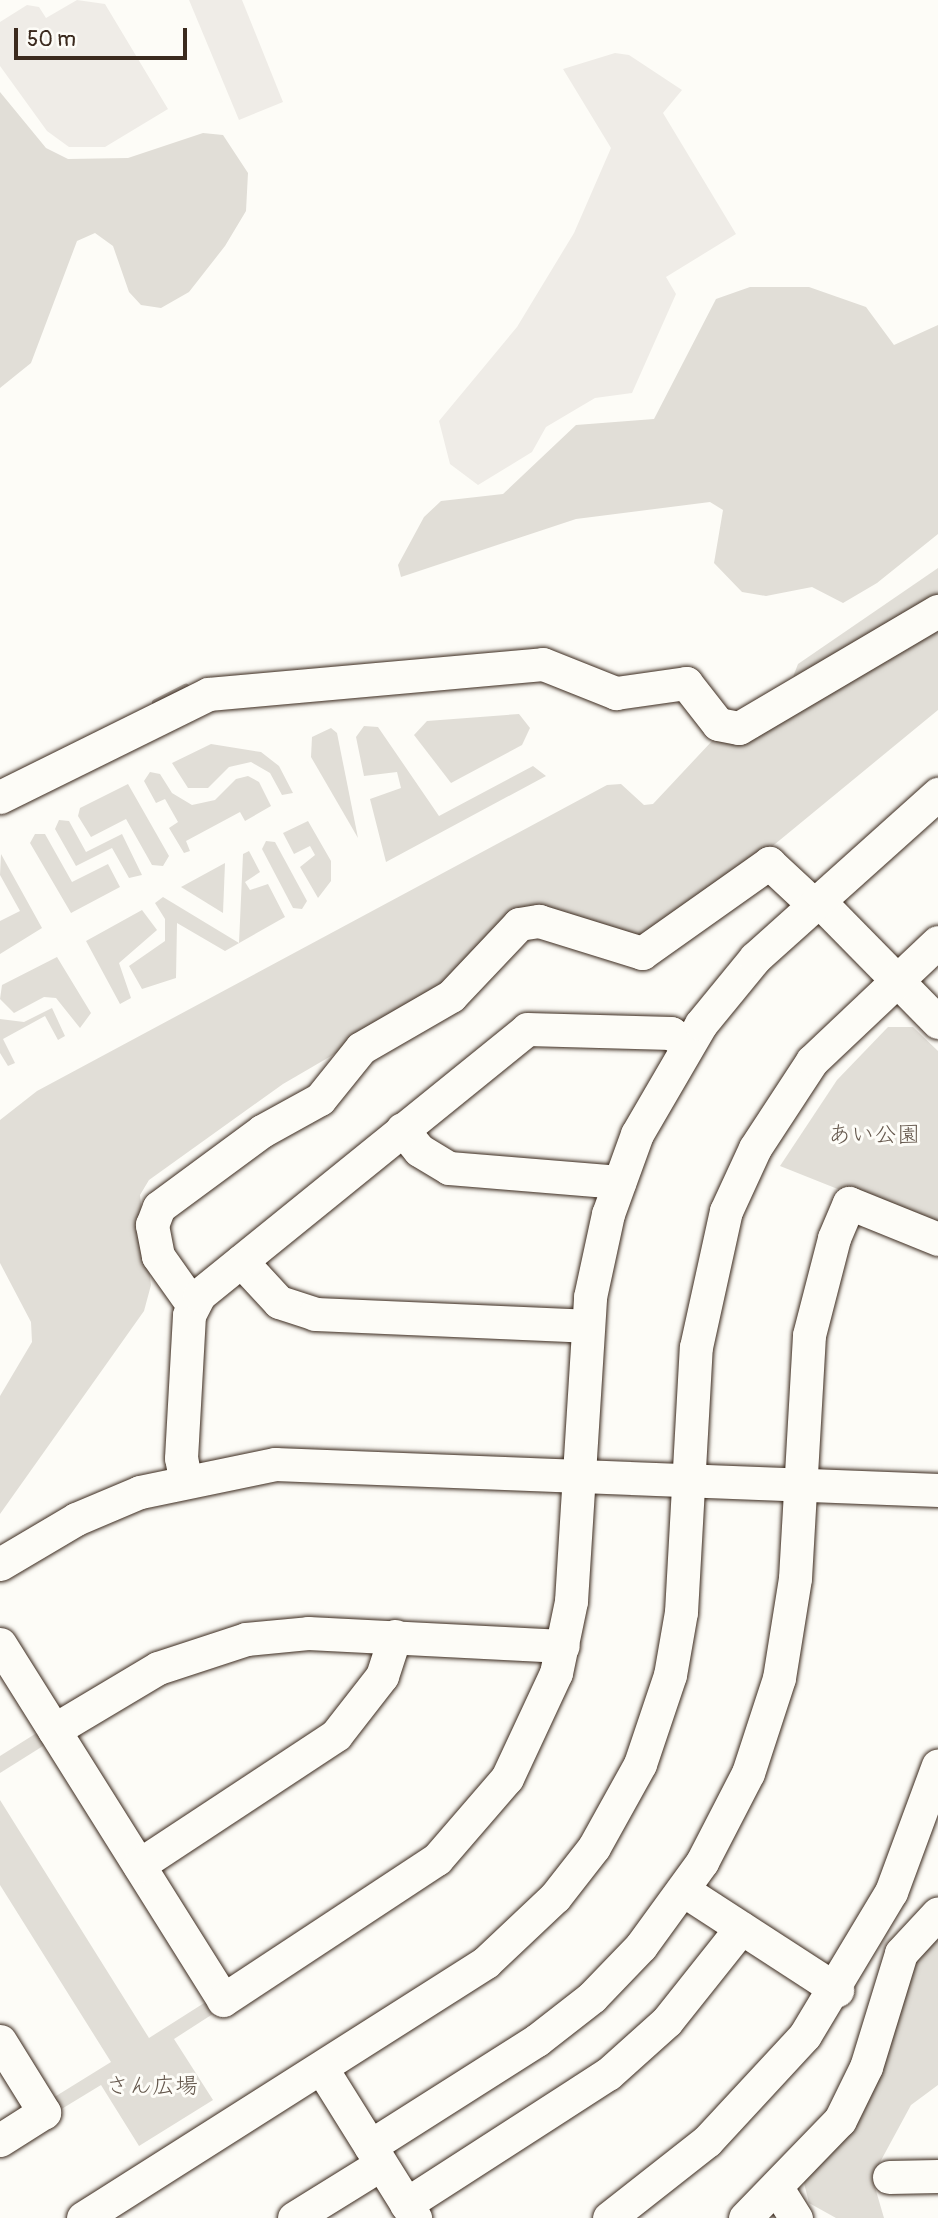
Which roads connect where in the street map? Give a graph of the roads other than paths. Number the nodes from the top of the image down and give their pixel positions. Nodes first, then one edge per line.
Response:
1 (938, 611) edge
2 (938, 794) edge
3 (0, 797) edge
4 (815, 902) junction
5 (938, 942) edge
6 (894, 979) junction
7 (938, 1022) edge
8 (688, 1044) junction
9 (402, 1129) junction
10 (619, 1182) junction
11 (938, 1239) edge
12 (241, 1261) junction
13 (192, 1304) junction
14 (587, 1326) junction
15 (578, 1475) junction
16 (185, 1478) junction
17 (689, 1479) junction
18 (799, 1484) junction
19 (938, 1490) edge
20 (0, 1564) edge
21 (395, 1636) junction
22 (0, 1644) edge
23 (563, 1646) junction
24 (54, 1731) junction
25 (938, 1765) edge
26 (139, 1865) junction
27 (683, 1890) junction
28 (938, 1913) edge
29 (741, 1928) junction
30 (837, 1990) junction
31 (0, 2041) edge
32 (321, 2069) junction
33 (0, 2140) edge
34 (375, 2155) junction
35 (889, 2176) dead end
36 (938, 2176) edge
37 (777, 2188) junction
38 (410, 2211) edge
39 (83, 2218) edge
40 (294, 2218) edge
41 (609, 2218) edge
42 (745, 2218) edge
43 (796, 2218) edge

1 - 3 street
2 - 4 street
4 - 6 street
4 - 8 street
4 - 13 street
5 - 6 street
6 - 7 street
6 - 17 street
8 - 9 street
8 - 10 street
9 - 10 street
9 - 12 street
10 - 14 street
11 - 18 street
12 - 13 street
12 - 14 street
13 - 16 street
14 - 15 street
15 - 16 street
15 - 17 street
15 - 23 street
16 - 20 street
17 - 18 street
17 - 32 street
18 - 19 street
18 - 27 street
21 - 23 street
21 - 24 street
21 - 26 street
22 - 24 street
23 - 26 street
24 - 26 street
25 - 30 street
27 - 29 street
27 - 34 street
28 - 37 street
29 - 30 street
29 - 38 street
30 - 41 street
31 - 33 street
32 - 34 street
32 - 39 street
34 - 38 street
34 - 40 street
35 - 36 street
37 - 42 street
37 - 43 street

